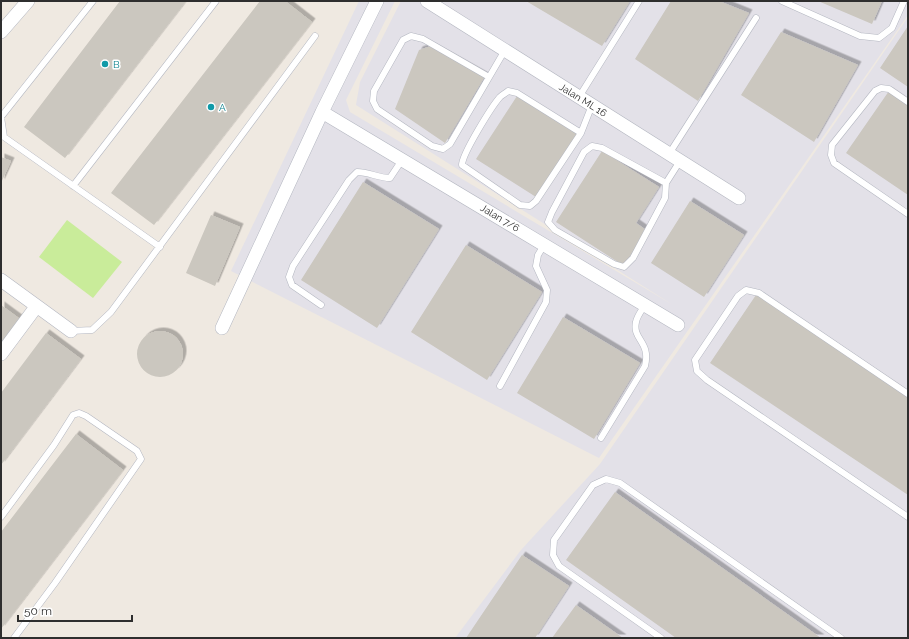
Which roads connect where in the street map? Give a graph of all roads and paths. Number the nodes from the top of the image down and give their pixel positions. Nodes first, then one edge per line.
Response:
1 (28, 1) edge
2 (93, 1) edge
3 (216, 1) edge
4 (377, 1) edge
5 (427, 1) edge
6 (639, 1) edge
7 (782, 1) edge
8 (904, 1) edge
9 (756, 18) dead end
10 (1, 32) edge
11 (315, 36) dead end
12 (505, 50) junction
13 (489, 76) junction
14 (579, 97) junction
15 (908, 102) edge
16 (592, 105) junction
17 (322, 112) junction
18 (581, 133) junction
19 (674, 157) junction
20 (402, 160) junction
21 (666, 183) junction
22 (73, 186) junction
23 (739, 198) dead end
24 (908, 214) edge
25 (544, 245) junction
26 (160, 247) junction
27 (1, 280) edge
28 (321, 304) dead end
29 (645, 305) junction
30 (36, 307) junction
31 (678, 325) dead end
32 (222, 328) dead end
33 (70, 331) joint
34 (1, 354) edge
35 (500, 386) dead end
36 (908, 394) edge
37 (601, 438) dead end
38 (1, 517) edge
39 (908, 517) edge
40 (14, 638) edge
41 (661, 638) edge
42 (841, 638) edge

1 - 10 street
2 - 22 lane
3 - 22 lane
4 - 17 street
5 - 12 street, Jalan ML 16
6 - 14 lane
7 - 8 lane
9 - 19 lane
11 - 26 lane
12 - 13 lane
12 - 14 street, Jalan ML 16
13 - 13 lane
14 - 16 street, Jalan ML 16
15 - 24 lane
16 - 18 lane
16 - 19 street, Jalan ML 16
17 - 20 street, Jalan 7/6
17 - 32 street
18 - 18 lane
19 - 21 lane
19 - 23 street, Jalan ML 16
20 - 25 street, Jalan 7/6
20 - 28 lane
21 - 21 lane
22 - 26 lane
25 - 29 street, Jalan 7/6
25 - 35 lane
26 - 33 lane
27 - 30 street
29 - 31 street, Jalan 7/6
29 - 37 lane
30 - 33 street
30 - 34 street
36 - 39 lane
38 - 40 lane
41 - 42 lane

